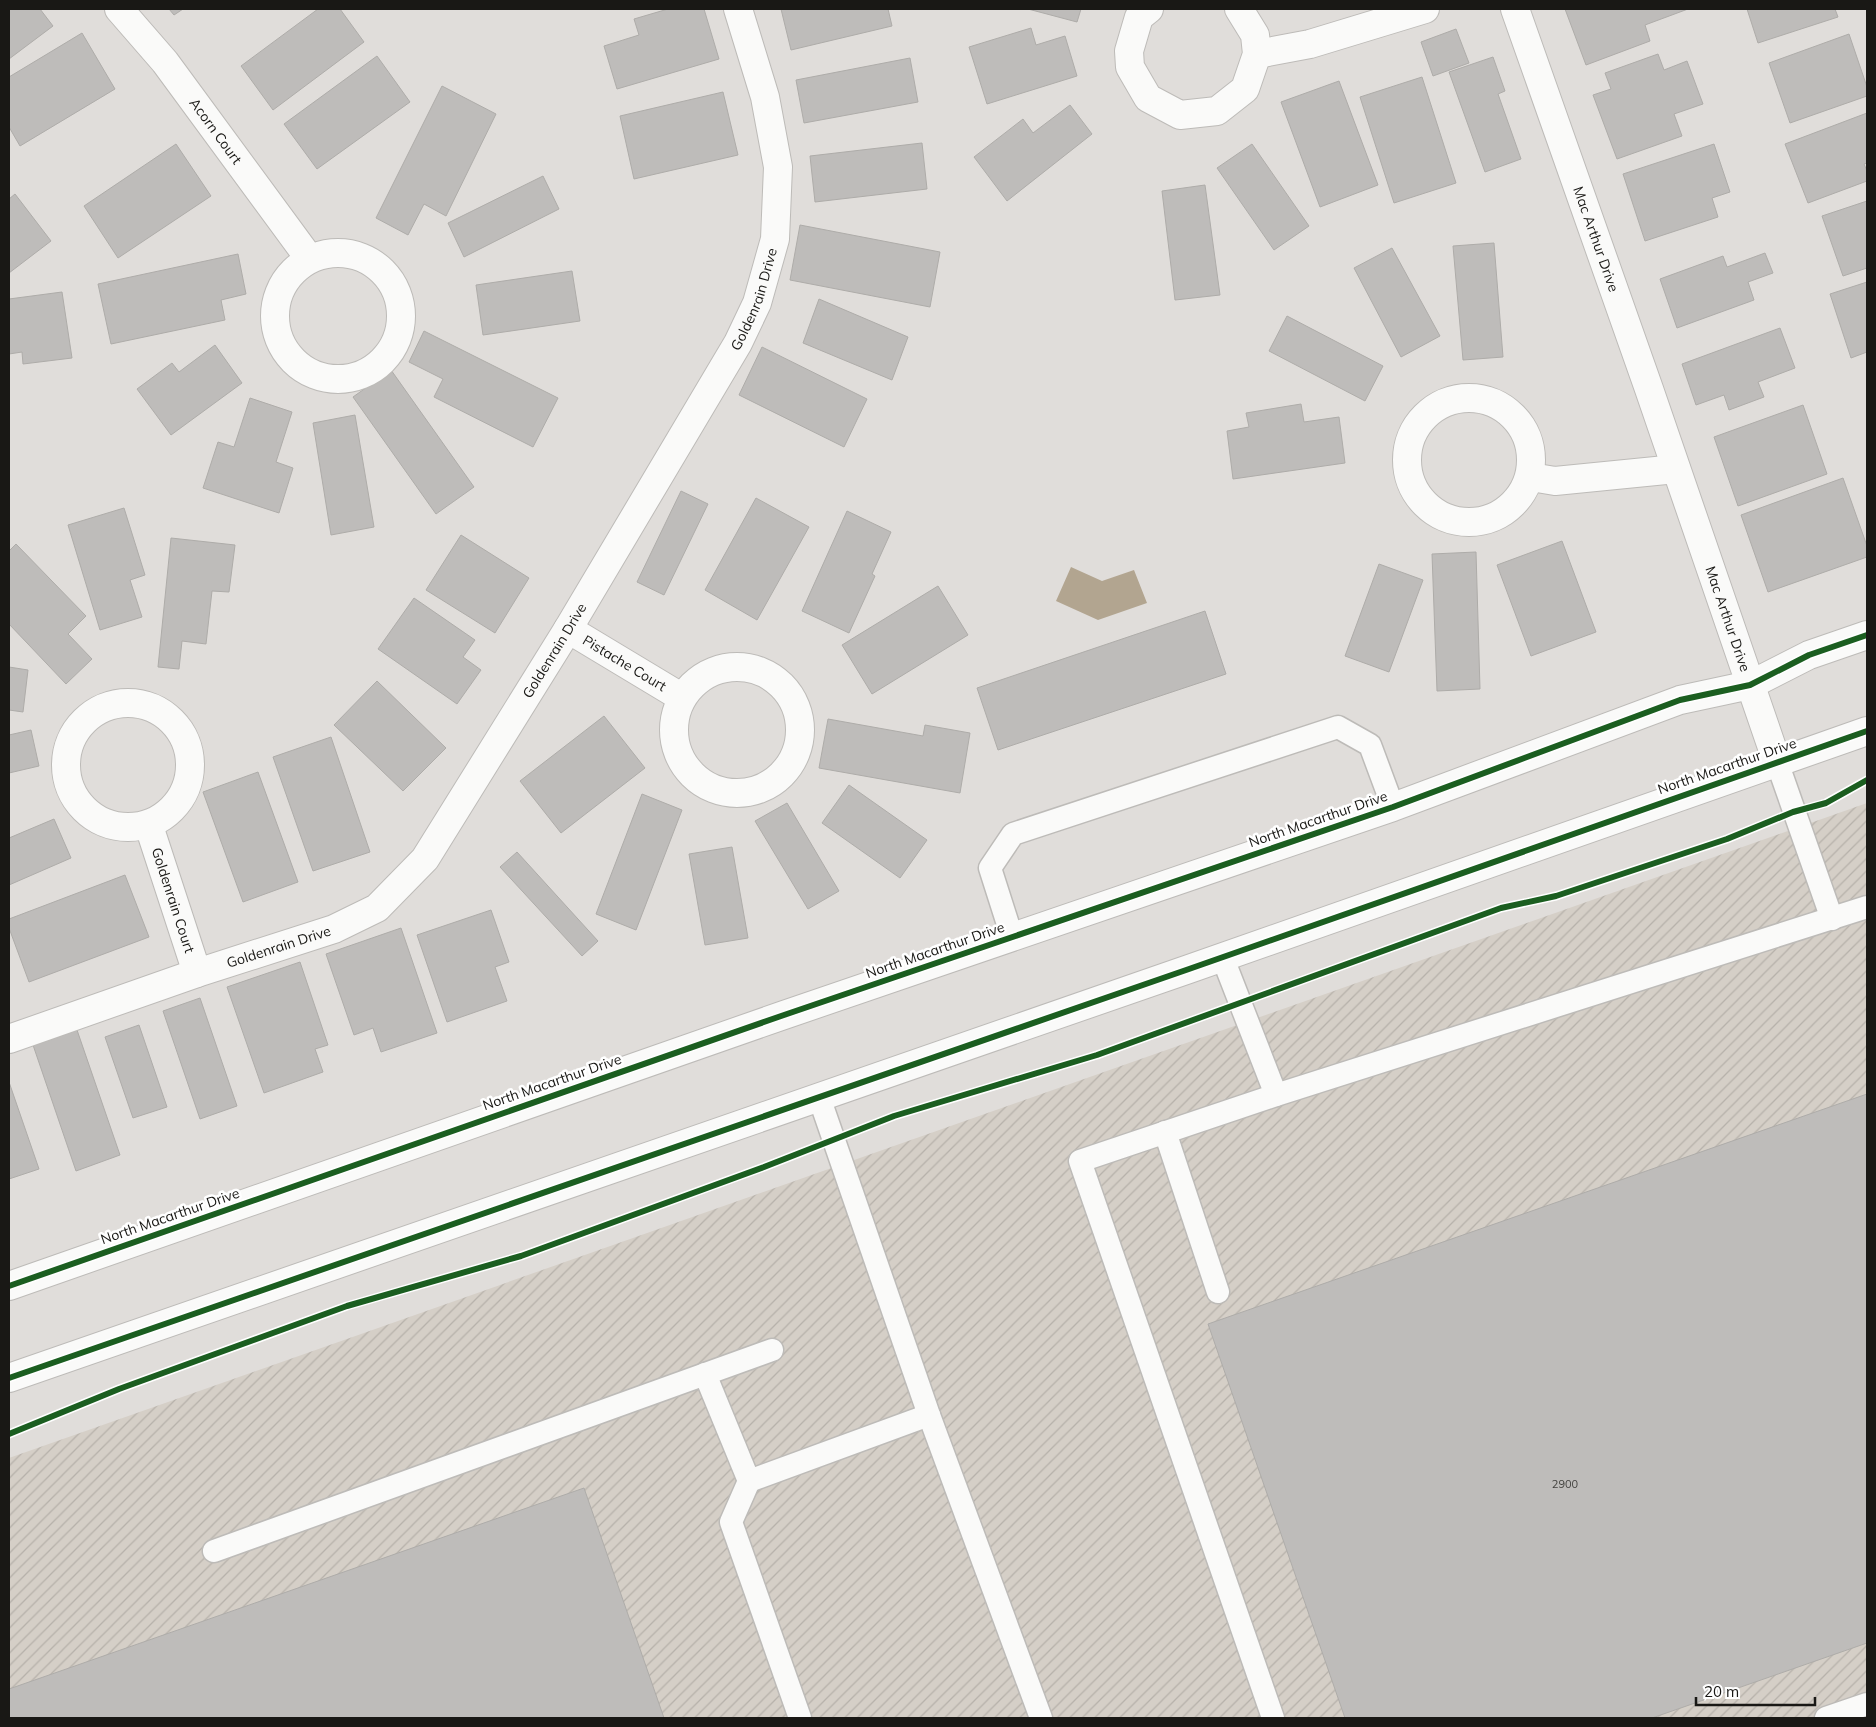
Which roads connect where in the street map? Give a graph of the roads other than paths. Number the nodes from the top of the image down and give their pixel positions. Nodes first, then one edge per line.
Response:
1 (119, 9) edge
2 (738, 9) edge
3 (1148, 9) edge
4 (1239, 9) edge
5 (1425, 9) edge
6 (1515, 9) edge
7 (1256, 54) junction
8 (309, 258) junction
9 (1676, 468) junction
10 (1531, 477) junction
11 (568, 629) junction
12 (1867, 635) edge
13 (1750, 685) junction
14 (682, 697) junction
15 (1867, 731) edge
16 (1777, 762) junction
17 (1393, 806) junction
18 (149, 826) junction
19 (1867, 907) edge
20 (1832, 919) junction
21 (1012, 937) junction
22 (1222, 956) junction
23 (197, 973) junction
24 (9, 1038) edge
25 (1276, 1095) junction
26 (819, 1097) junction
27 (1165, 1132) junction
28 (9, 1286) edge
29 (1218, 1292) dead end
30 (772, 1350) dead end
31 (705, 1374) junction
32 (9, 1378) edge
33 (929, 1415) junction
34 (749, 1481) junction
35 (214, 1552) dead end
36 (1867, 1704) edge
37 (800, 1718) edge
38 (1041, 1718) edge
39 (1273, 1718) edge
40 (1826, 1718) edge

1 - 8 street, Acorn Court
2 - 11 street, Goldenrain Drive
3 - 7 street
4 - 7 street
5 - 7 street
6 - 9 street, Mac Arthur Drive
8 - 8 street
9 - 10 street
9 - 13 street, Mac Arthur Drive
10 - 10 street
11 - 14 street, Pistache Court
11 - 23 street, Goldenrain Drive
12 - 13 street, North Macarthur Drive
13 - 16 street, Mac Arthur Drive
13 - 17 street, North Macarthur Drive
14 - 14 street, Pistache Court
15 - 16 street, North Macarthur Drive
16 - 20 lane
16 - 22 street, North Macarthur Drive
17 - 21 street, North Macarthur Drive
17 - 21 lane
18 - 18 street
18 - 23 street, Goldenrain Court
19 - 20 lane
20 - 25 lane
21 - 28 street, North Macarthur Drive
22 - 25 lane
22 - 26 street, North Macarthur Drive
23 - 24 street, Goldenrain Drive
25 - 27 lane
26 - 32 street, North Macarthur Drive
26 - 33 lane
27 - 29 lane
27 - 39 lane
30 - 31 lane
31 - 34 lane
31 - 35 lane
33 - 34 lane
33 - 38 lane
34 - 37 lane
36 - 40 lane

